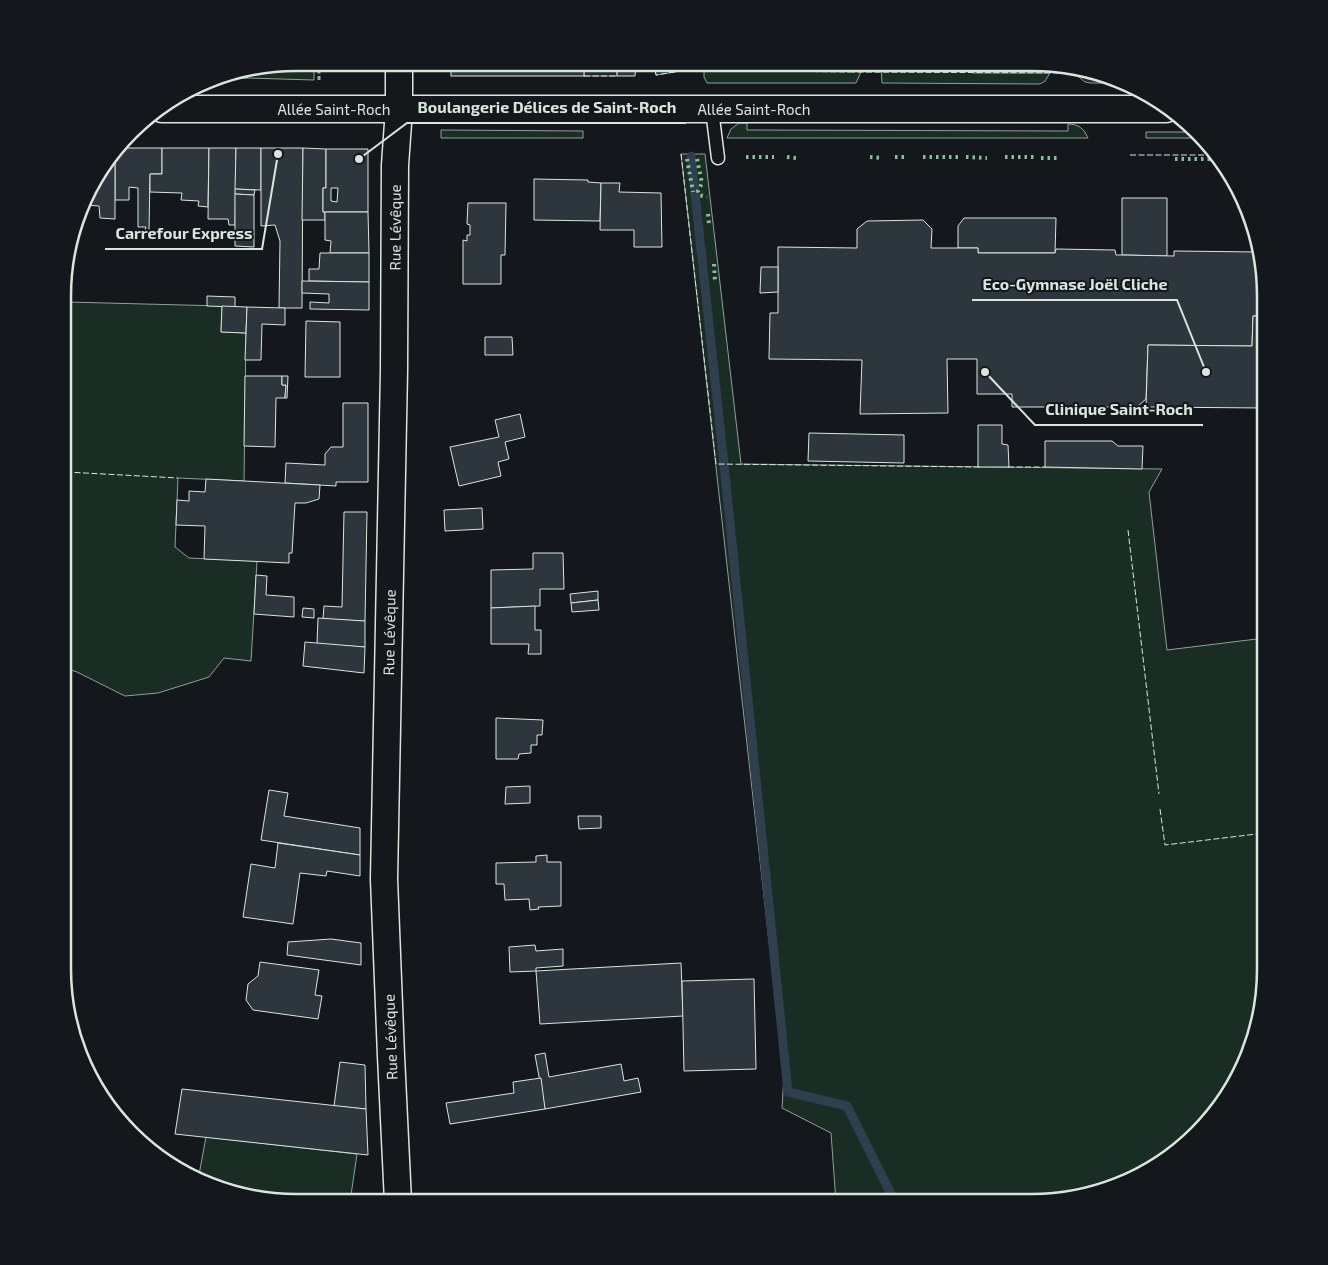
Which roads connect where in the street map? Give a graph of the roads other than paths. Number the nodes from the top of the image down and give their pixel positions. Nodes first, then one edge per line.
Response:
1 (399, 71) edge
2 (171, 109) edge
3 (399, 109) junction
4 (1157, 109) edge
5 (712, 110) junction
6 (718, 158) dead end
7 (398, 1194) edge

1 - 3 street, Rue Lévêque
2 - 3 street, Allée Saint-Roch
3 - 5 street, Allée Saint-Roch
3 - 7 street, Rue Lévêque
4 - 5 street, Allée Saint-Roch
5 - 6 lane

